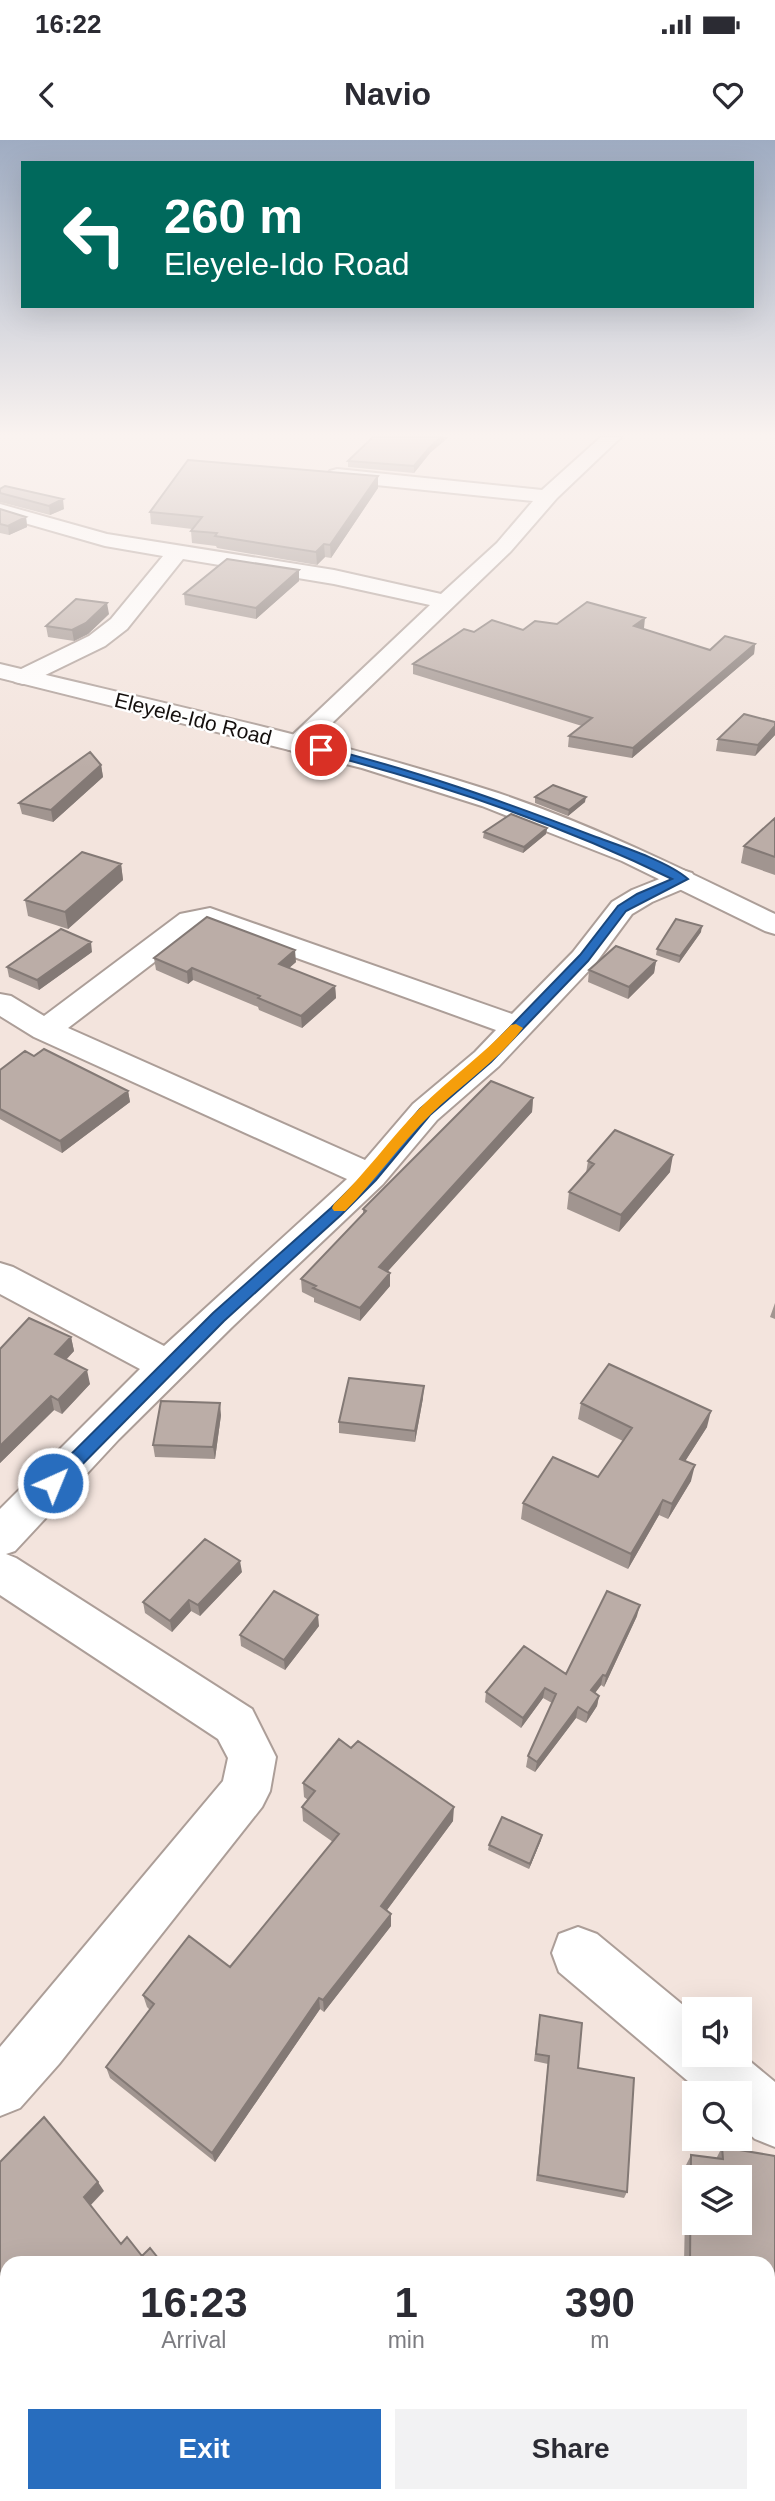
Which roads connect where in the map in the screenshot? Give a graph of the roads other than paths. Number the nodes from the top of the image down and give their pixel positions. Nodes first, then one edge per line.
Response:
1 (148, 547) edge
2 (504, 547) edge
3 (177, 552) junction
4 (445, 603) junction
5 (12, 674) edge
6 (296, 744) junction
7 (682, 879) junction
8 (775, 925) edge
9 (0, 1003) edge
10 (517, 1027) junction
11 (45, 1030) junction
12 (371, 1176) junction
13 (0, 1277) edge
14 (168, 1366) junction
15 (0, 1538) edge
16 (0, 1572) edge
17 (578, 1953) dead end
18 (682, 2040) edge
19 (714, 2067) edge
20 (0, 2088) edge
21 (775, 2119) edge

1 - 3 street
2 - 4 street
3 - 4 street
3 - 5 street
4 - 6 street
5 - 6 street, Eleyele-Ido Road
6 - 7 street, Eleyele-Ido Road
7 - 8 street, Eleyele-Ido Road
7 - 10 street
9 - 11 street
10 - 11 street
10 - 12 street
11 - 12 street
12 - 14 street
13 - 14 street
14 - 15 street
16 - 20 street
17 - 18 street
19 - 21 street

